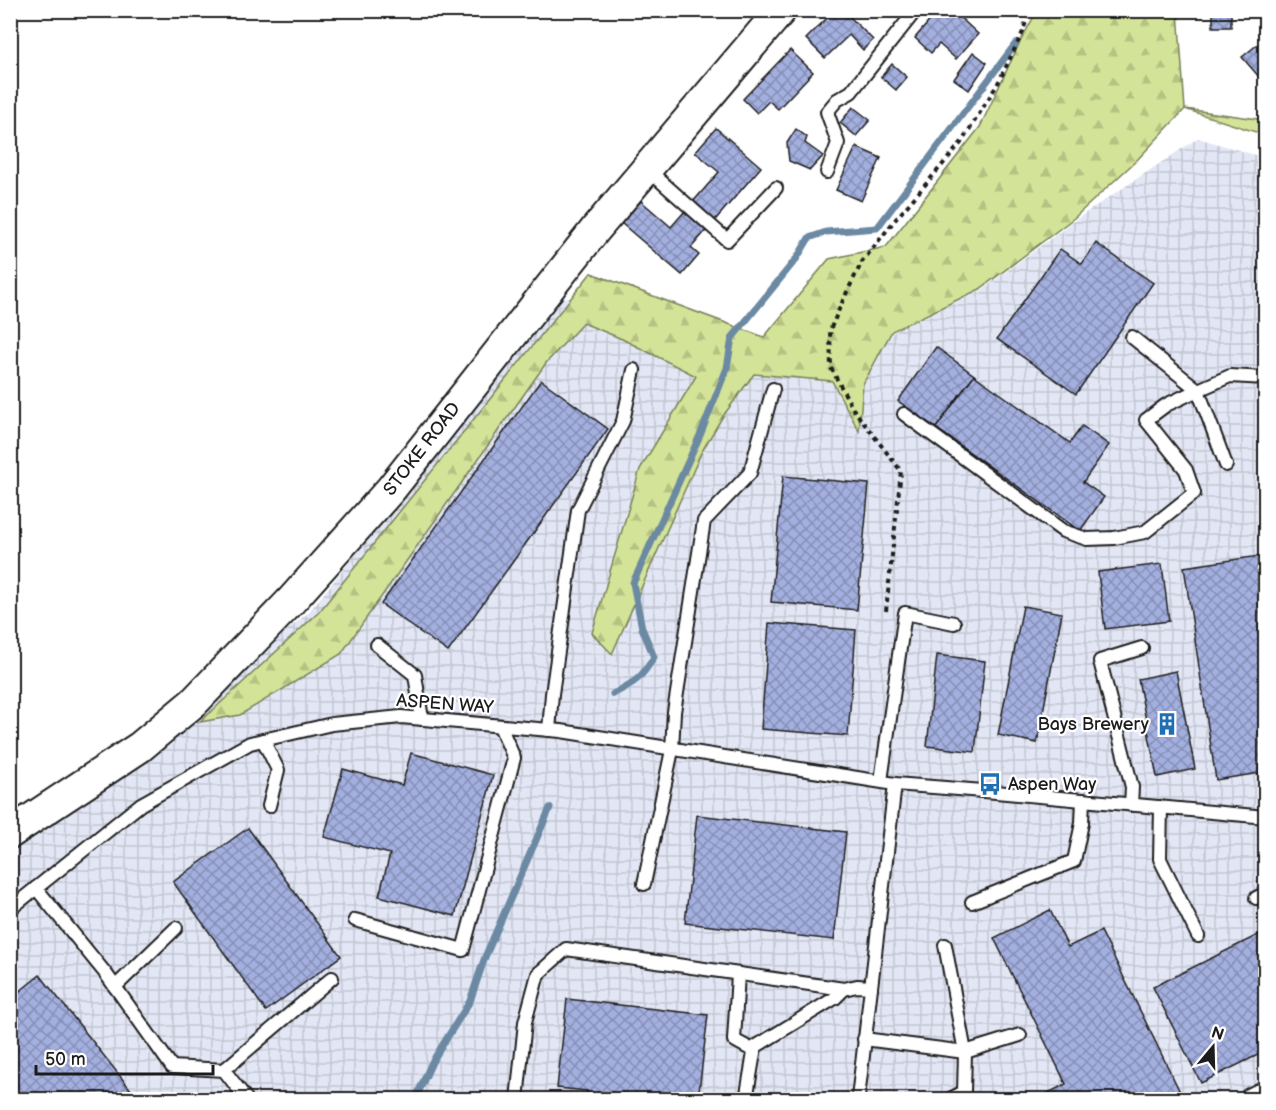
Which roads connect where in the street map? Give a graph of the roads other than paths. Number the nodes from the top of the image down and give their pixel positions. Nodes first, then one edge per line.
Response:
1 (781, 10) edge
2 (916, 10) edge
3 (646, 168) junction
4 (827, 172) dead end
5 (776, 188) dead end
6 (1132, 337) dead end
7 (634, 370) dead end
8 (1266, 378) edge
9 (773, 389) dead end
10 (1198, 390) junction
11 (904, 414) dead end
12 (1226, 465) dead end
13 (954, 622) dead end
14 (377, 645) dead end
15 (1142, 648) dead end
16 (422, 719) junction
17 (500, 726) junction
18 (549, 730) junction
19 (263, 740) junction
20 (672, 750) junction
21 (881, 781) junction
22 (895, 784) junction
23 (1083, 800) junction
24 (1131, 805) junction
25 (269, 806) dead end
26 (1161, 807) junction
27 (1266, 817) edge
28 (10, 833) edge
29 (644, 884) dead end
30 (36, 888) junction
31 (972, 902) dead end
32 (10, 909) edge
33 (356, 920) dead end
34 (176, 928) dead end
35 (1198, 936) dead end
36 (945, 945) dead end
37 (738, 974) junction
38 (332, 978) dead end
39 (115, 987) junction
40 (872, 987) junction
41 (844, 989) junction
42 (1020, 1035) dead end
43 (864, 1039) junction
44 (754, 1051) junction
45 (964, 1052) junction
46 (224, 1070) junction
47 (1266, 1093) edge
48 (858, 1098) dead end
49 (247, 1100) edge
50 (517, 1100) edge
51 (746, 1100) edge
52 (948, 1100) edge
53 (1252, 1100) edge

1 - 3 street, STOKE ROAD
2 - 4 lane
3 - 5 lane
3 - 28 street, STOKE ROAD
6 - 10 lane
7 - 18 lane
8 - 10 lane
9 - 20 lane
10 - 11 lane
10 - 12 lane
13 - 21 lane
14 - 16 lane
15 - 24 lane
16 - 17 lane, ASPEN WAY
16 - 19 lane, ASPEN WAY
17 - 18 lane, ASPEN WAY
17 - 33 lane
18 - 20 lane, ASPEN WAY
19 - 25 lane
19 - 30 lane, ASPEN WAY
20 - 21 lane, ASPEN WAY
20 - 29 lane
21 - 22 lane, ASPEN WAY
22 - 23 lane, ASPEN WAY
22 - 40 lane
23 - 24 lane, ASPEN WAY
23 - 31 lane
24 - 26 lane, ASPEN WAY
26 - 27 lane, ASPEN WAY
26 - 35 lane
30 - 32 lane, ASPEN WAY
30 - 39 lane
34 - 39 lane
36 - 45 lane
37 - 41 lane
37 - 44 lane
37 - 50 lane
38 - 46 lane
39 - 46 lane
40 - 41 lane
40 - 43 lane
41 - 44 lane
42 - 45 lane
43 - 45 lane
43 - 48 lane
44 - 51 lane
45 - 52 lane
46 - 49 lane
47 - 53 street

